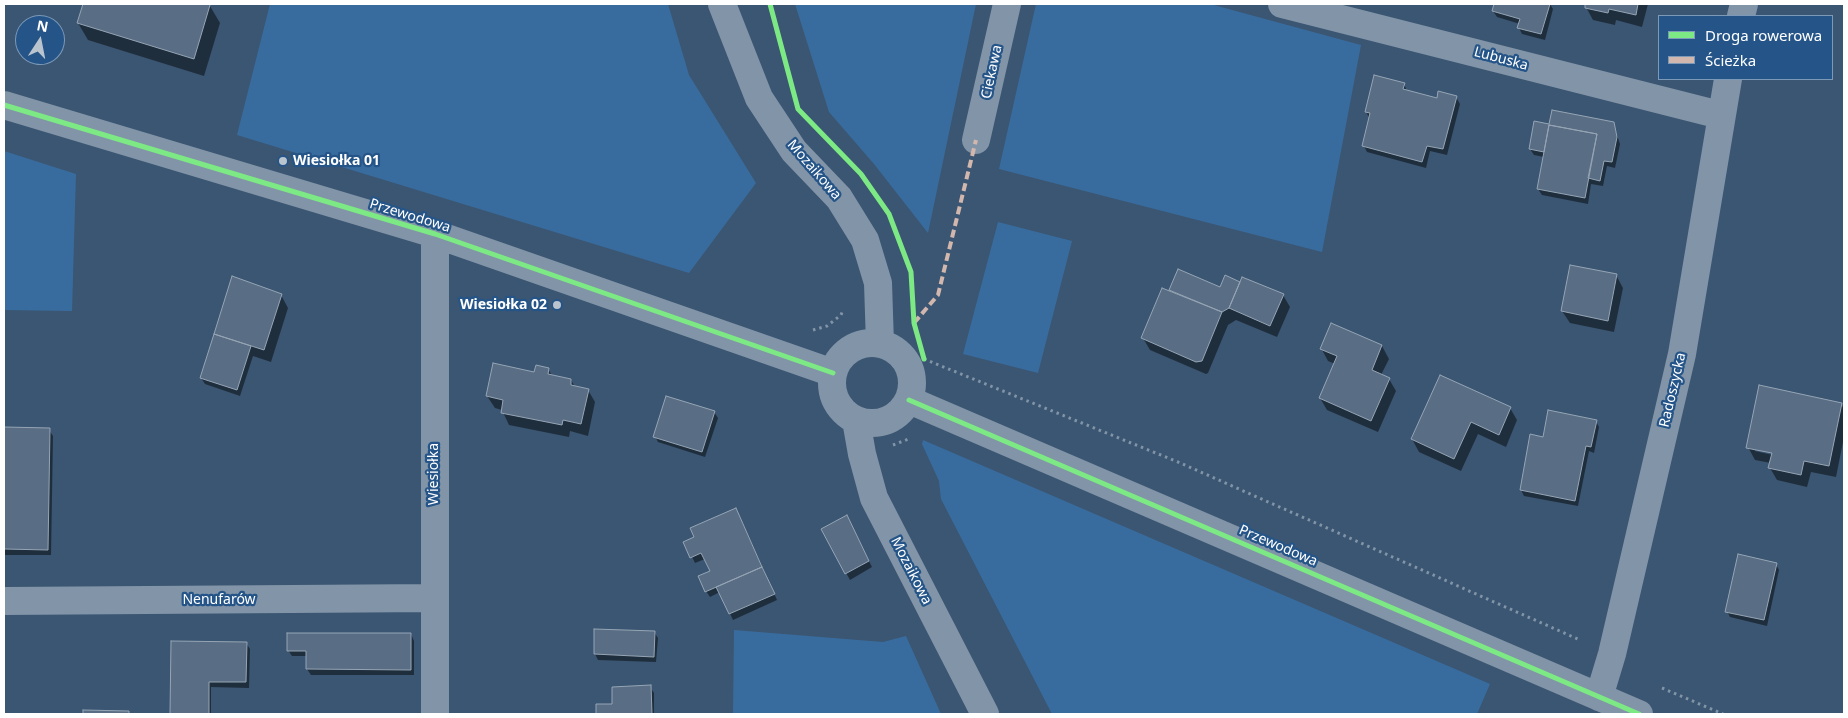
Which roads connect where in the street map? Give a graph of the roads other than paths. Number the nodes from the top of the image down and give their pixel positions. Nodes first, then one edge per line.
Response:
1 (722, 4) edge
2 (1006, 4) edge
3 (1282, 4) edge
4 (1728, 80) edge
5 (4, 105) edge
6 (1720, 115) junction
7 (976, 140) dead end
8 (435, 234) junction
9 (880, 344) junction
10 (833, 373) junction
11 (909, 400) junction
12 (856, 420) junction
13 (434, 598) junction
14 (4, 601) edge
15 (1599, 697) junction
16 (435, 714) edge
17 (985, 714) edge
18 (1639, 714) edge

1 - 9 street, Mozaikowa
2 - 7 street, Ciekawa
3 - 6 street, Lubuska
4 - 6 street, Radoszycka
5 - 8 street, Przewodowa
6 - 15 street, Radoszycka
8 - 10 street, Przewodowa
8 - 13 street, Wiesiołka
9 - 10 street
9 - 11 street
10 - 12 street
11 - 12 street
11 - 15 street, Przewodowa
12 - 17 street, Mozaikowa
13 - 14 street, Nenufarów
13 - 16 street, Wiesiołka
15 - 18 street, Przewodowa

